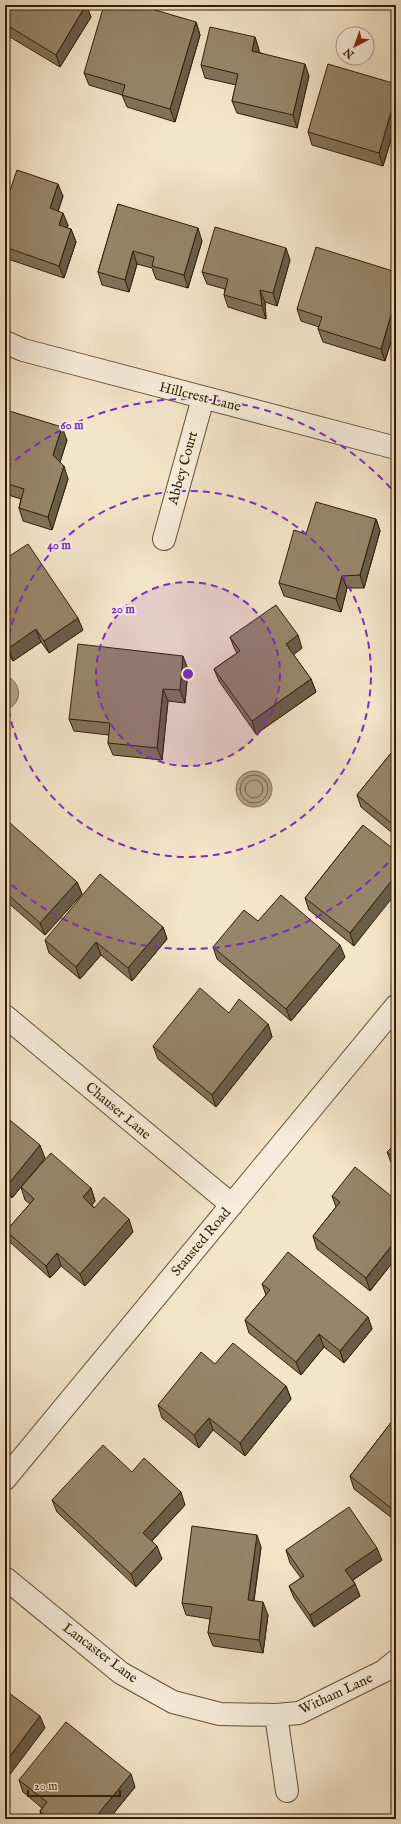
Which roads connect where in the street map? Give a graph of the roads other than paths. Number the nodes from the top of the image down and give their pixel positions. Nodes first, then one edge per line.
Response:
1 (5, 342) edge
2 (203, 398) junction
3 (396, 448) edge
4 (164, 539) dead end
5 (396, 1006) edge
6 (5, 1016) edge
7 (232, 1205) junction
8 (5, 1479) edge
9 (5, 1578) edge
10 (396, 1661) edge
11 (276, 1715) junction
12 (287, 1791) dead end

1 - 2 street, Hillcrest Lane
2 - 3 street, Hillcrest Lane
2 - 4 street, Abbey Court
5 - 7 street, Stansted Road
6 - 7 street, Chauser Lane
7 - 8 street, Stansted Road
9 - 11 street, Lancaster Lane
10 - 11 street, Witham Lane
11 - 12 street

